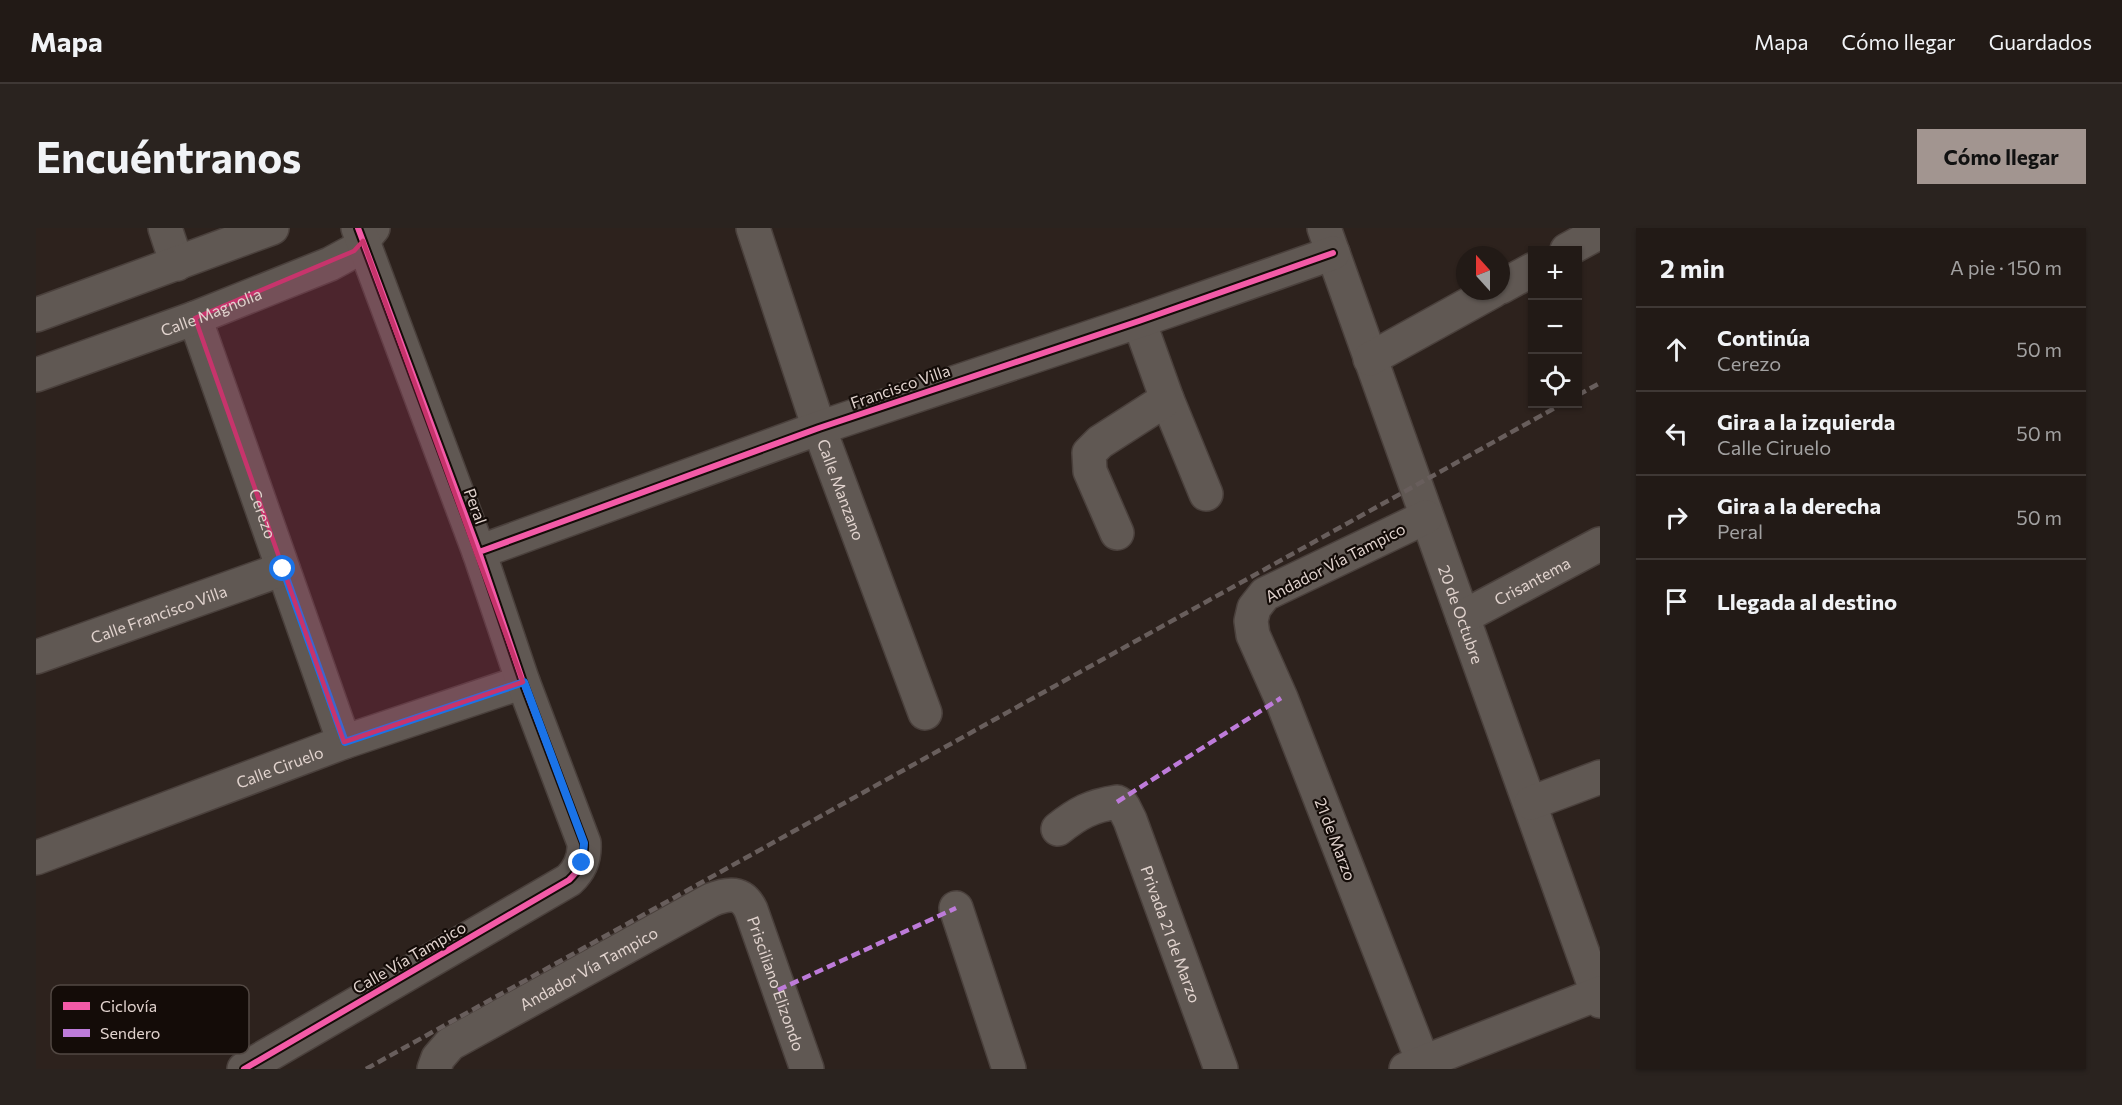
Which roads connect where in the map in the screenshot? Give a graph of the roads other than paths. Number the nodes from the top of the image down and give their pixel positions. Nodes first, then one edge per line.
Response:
1 (165, 228) edge
2 (272, 228) edge
3 (753, 228) edge
4 (364, 232) edge
5 (1600, 232) edge
6 (1328, 240) edge
7 (1574, 246) edge
8 (177, 264) junction
9 (1528, 273) edge
10 (1510, 282) edge
11 (1478, 300) edge
12 (36, 315) edge
13 (195, 318) junction
14 (1139, 321) junction
15 (1370, 359) junction
16 (36, 375) edge
17 (1167, 399) junction
18 (819, 428) junction
19 (1206, 494) dead end
20 (1426, 517) junction
21 (1117, 533) dead end
22 (1600, 544) edge
23 (479, 552) junction
24 (283, 569) junction
25 (1252, 615) joint
26 (1463, 617) junction
27 (36, 657) edge
28 (524, 682) junction
29 (925, 713) dead end
30 (345, 742) junction
31 (1600, 777) edge
32 (1531, 803) junction
33 (1058, 829) dead end
34 (36, 858) edge
35 (582, 863) joint
36 (743, 898) joint
37 (956, 908) dead end
38 (1599, 996) edge
39 (436, 1063) edge
40 (1414, 1066) edge
41 (244, 1069) edge
42 (807, 1069) edge
43 (1009, 1069) edge
44 (1221, 1069) edge

1 - 8 street
2 - 8 street
3 - 18 street, Calle Manzano
4 - 13 street, Calle Magnolia
4 - 23 street, Peral
5 - 7 street
6 - 14 street, Francisco Villa
6 - 15 street, 20 de Octubre
8 - 12 street
9 - 10 street
11 - 15 street
13 - 16 street, Calle Magnolia
13 - 24 street, Cerezo
14 - 17 street
14 - 18 street, Francisco Villa
15 - 20 street, 20 de Octubre
17 - 19 street
17 - 21 street
18 - 23 street, Francisco Villa
18 - 29 street, Calle Manzano
20 - 25 street, Andador Vía Tampico
20 - 26 street, 20 de Octubre
22 - 26 street, Crisantema
23 - 28 street, Peral
24 - 27 street, Calle Francisco Villa
24 - 30 street, Cerezo
25 - 40 street, 21 de Marzo
26 - 32 street, 20 de Octubre
28 - 30 street, Calle Ciruelo
28 - 35 street, Peral
30 - 34 street, Calle Ciruelo
31 - 32 street
32 - 38 street, 20 de Octubre
33 - 44 street, Privada 21 de Marzo
35 - 41 street, Calle Vía Tampico
36 - 39 street, Andador Vía Tampico
36 - 42 street, Prisciliano Elizondo
37 - 43 street
38 - 40 street

